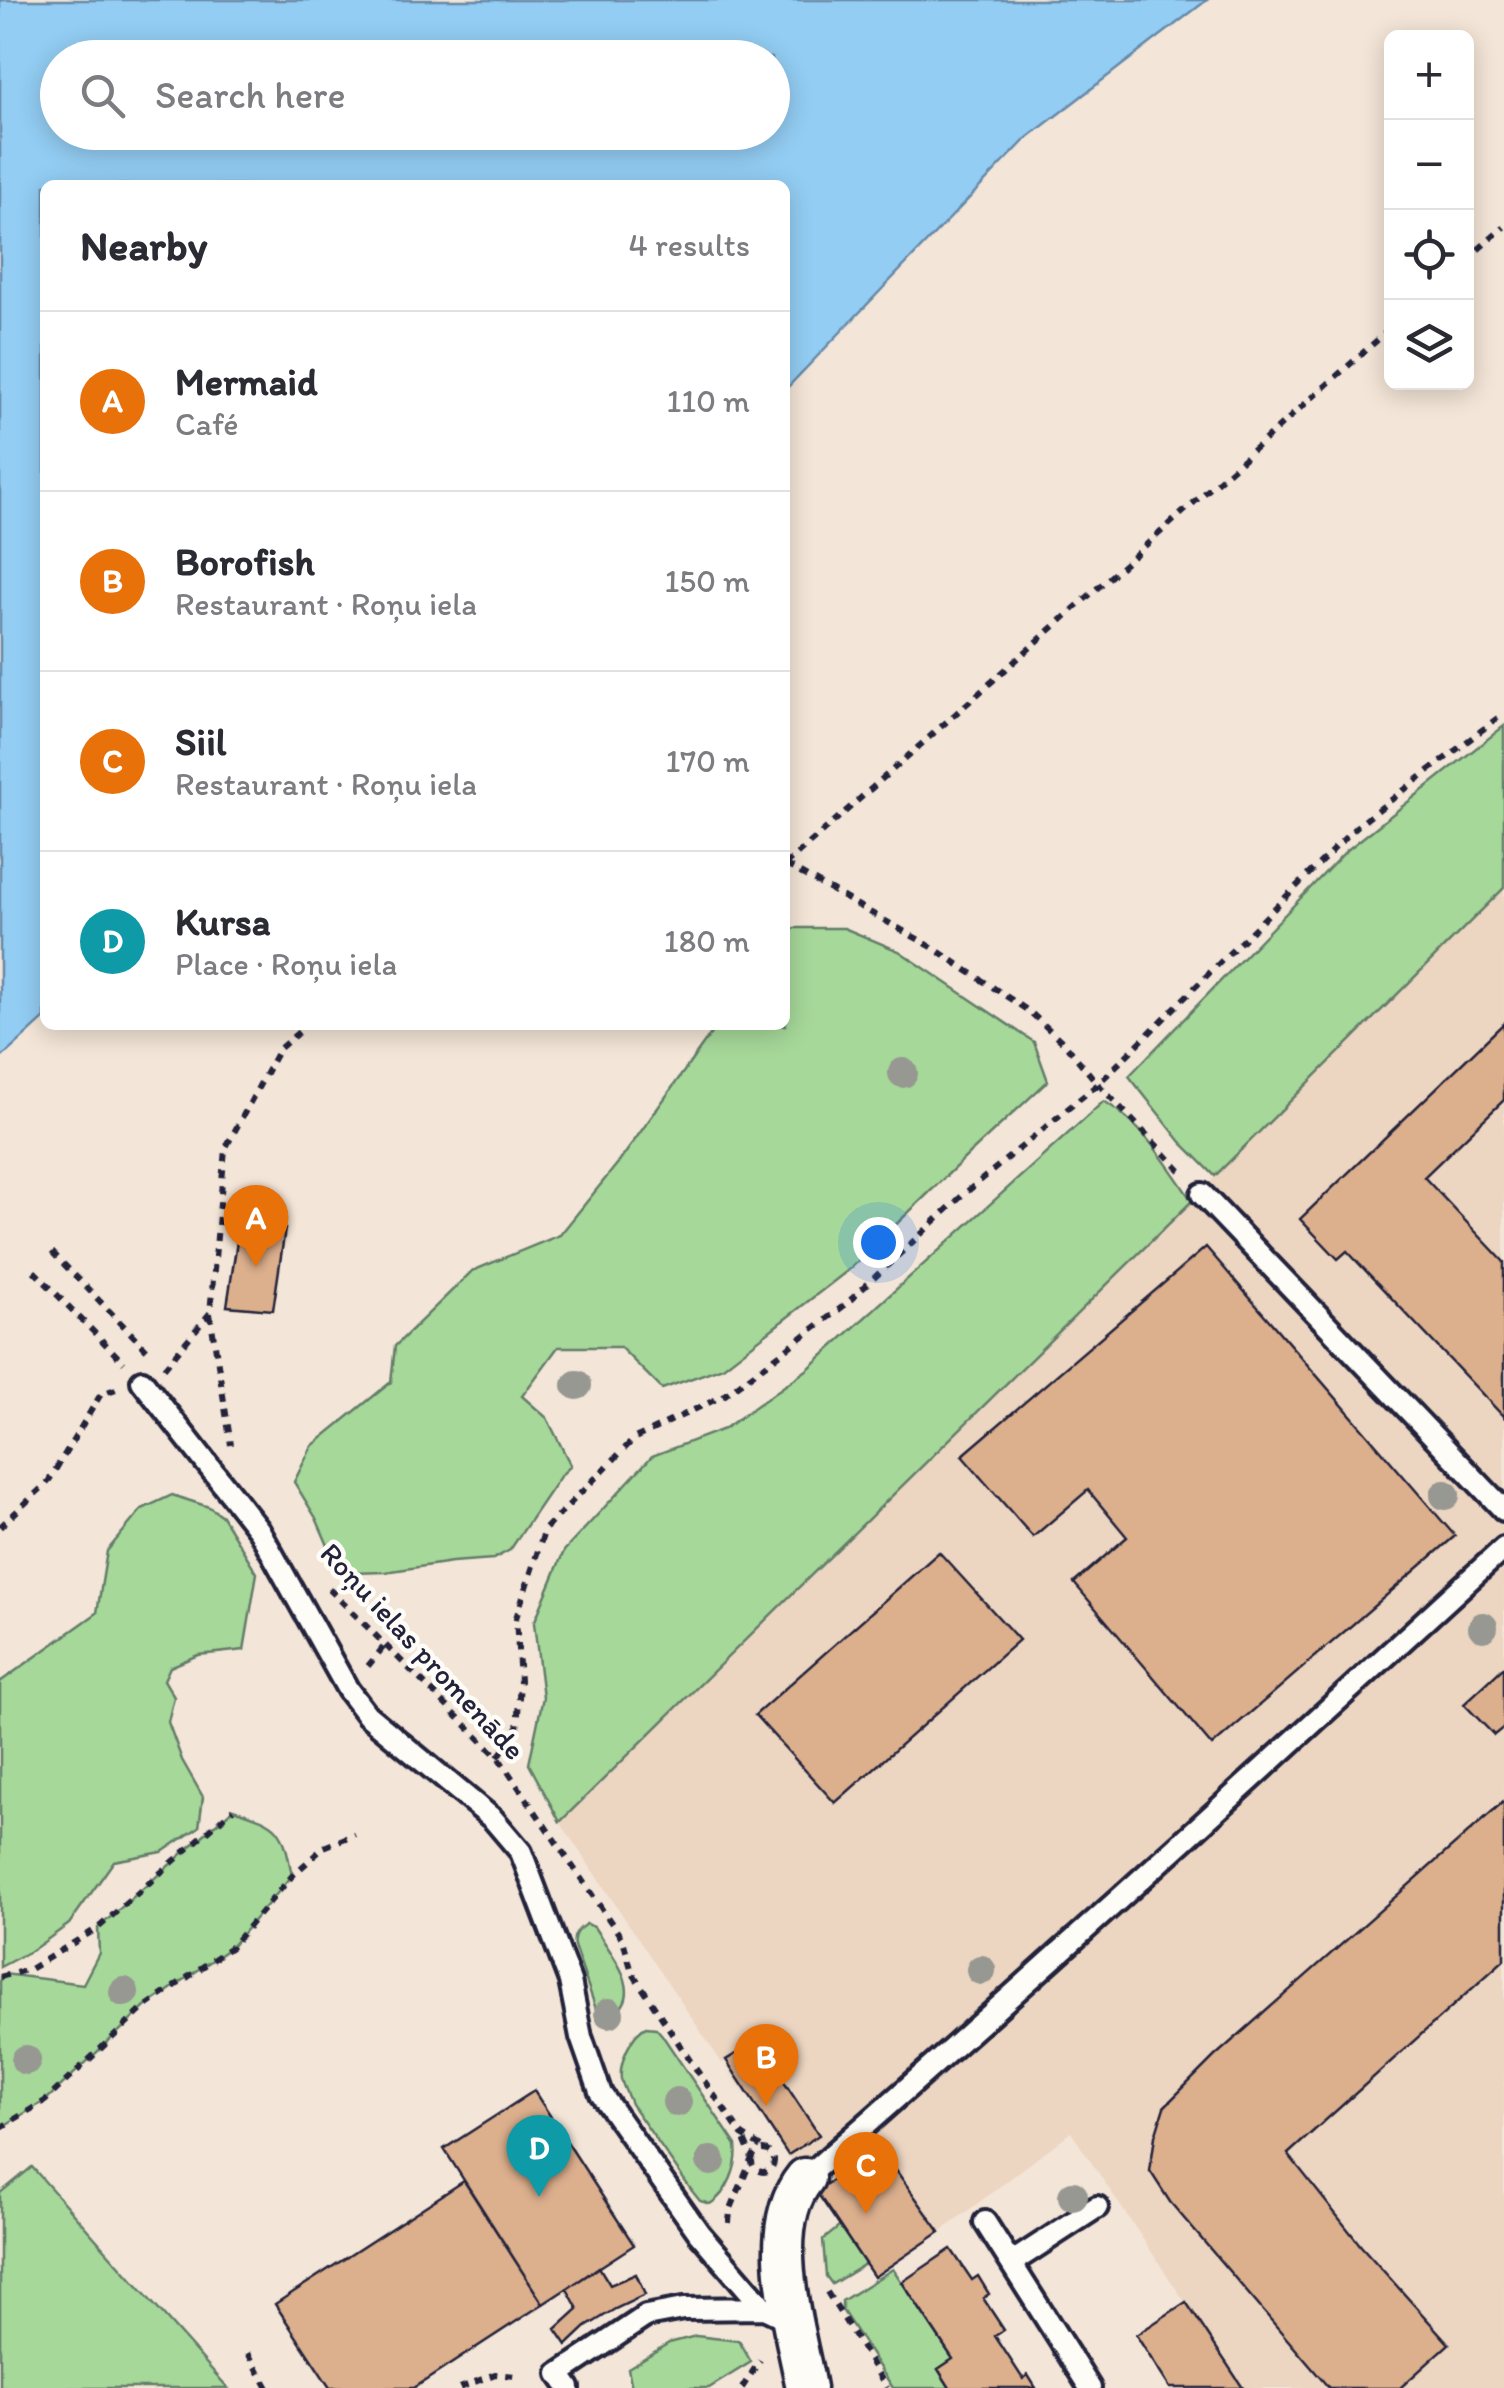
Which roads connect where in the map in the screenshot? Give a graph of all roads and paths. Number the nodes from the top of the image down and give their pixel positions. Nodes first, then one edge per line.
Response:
1 (1504, 226) edge
2 (1474, 253) edge
3 (1384, 334) edge
4 (1504, 713) edge
5 (790, 862) edge
6 (790, 869) edge
7 (301, 1030) edge
8 (1098, 1084) junction
9 (1202, 1194) joint
10 (34, 1271) dead end
11 (210, 1314) junction
12 (142, 1381) junction
13 (232, 1452) dead end
14 (1504, 1510) edge
15 (0, 1527) edge
16 (1504, 1548) edge
17 (318, 1577) dead end
18 (498, 1757) junction
19 (234, 1809) dead end
20 (356, 1834) dead end
21 (0, 1977) edge
22 (0, 2128) edge
23 (766, 2150) dead end
24 (805, 2178) joint
25 (1097, 2207) dead end
26 (985, 2222) dead end
27 (1011, 2264) junction
28 (822, 2284) dead end
29 (779, 2316) junction
30 (248, 2354) dead end
31 (516, 2376) dead end
32 (268, 2388) edge
33 (460, 2388) edge
34 (569, 2388) edge
35 (806, 2388) edge
36 (887, 2388) edge
37 (1090, 2388) edge

1 - 2 path
3 - 5 path
4 - 8 path
6 - 8 path
7 - 11 path
8 - 9 path
8 - 18 path
9 - 14 lane
10 - 12 path
11 - 12 path
11 - 13 path
12 - 15 path
12 - 29 lane
16 - 24 lane
17 - 18 path, Roņu ielas promenāde
18 - 23 path, Roņu ielas promenāde
19 - 21 path
20 - 22 path
24 - 29 street
25 - 27 lane
26 - 27 lane
27 - 37 lane
28 - 36 path
29 - 34 lane
29 - 35 street
30 - 32 path
31 - 33 path

